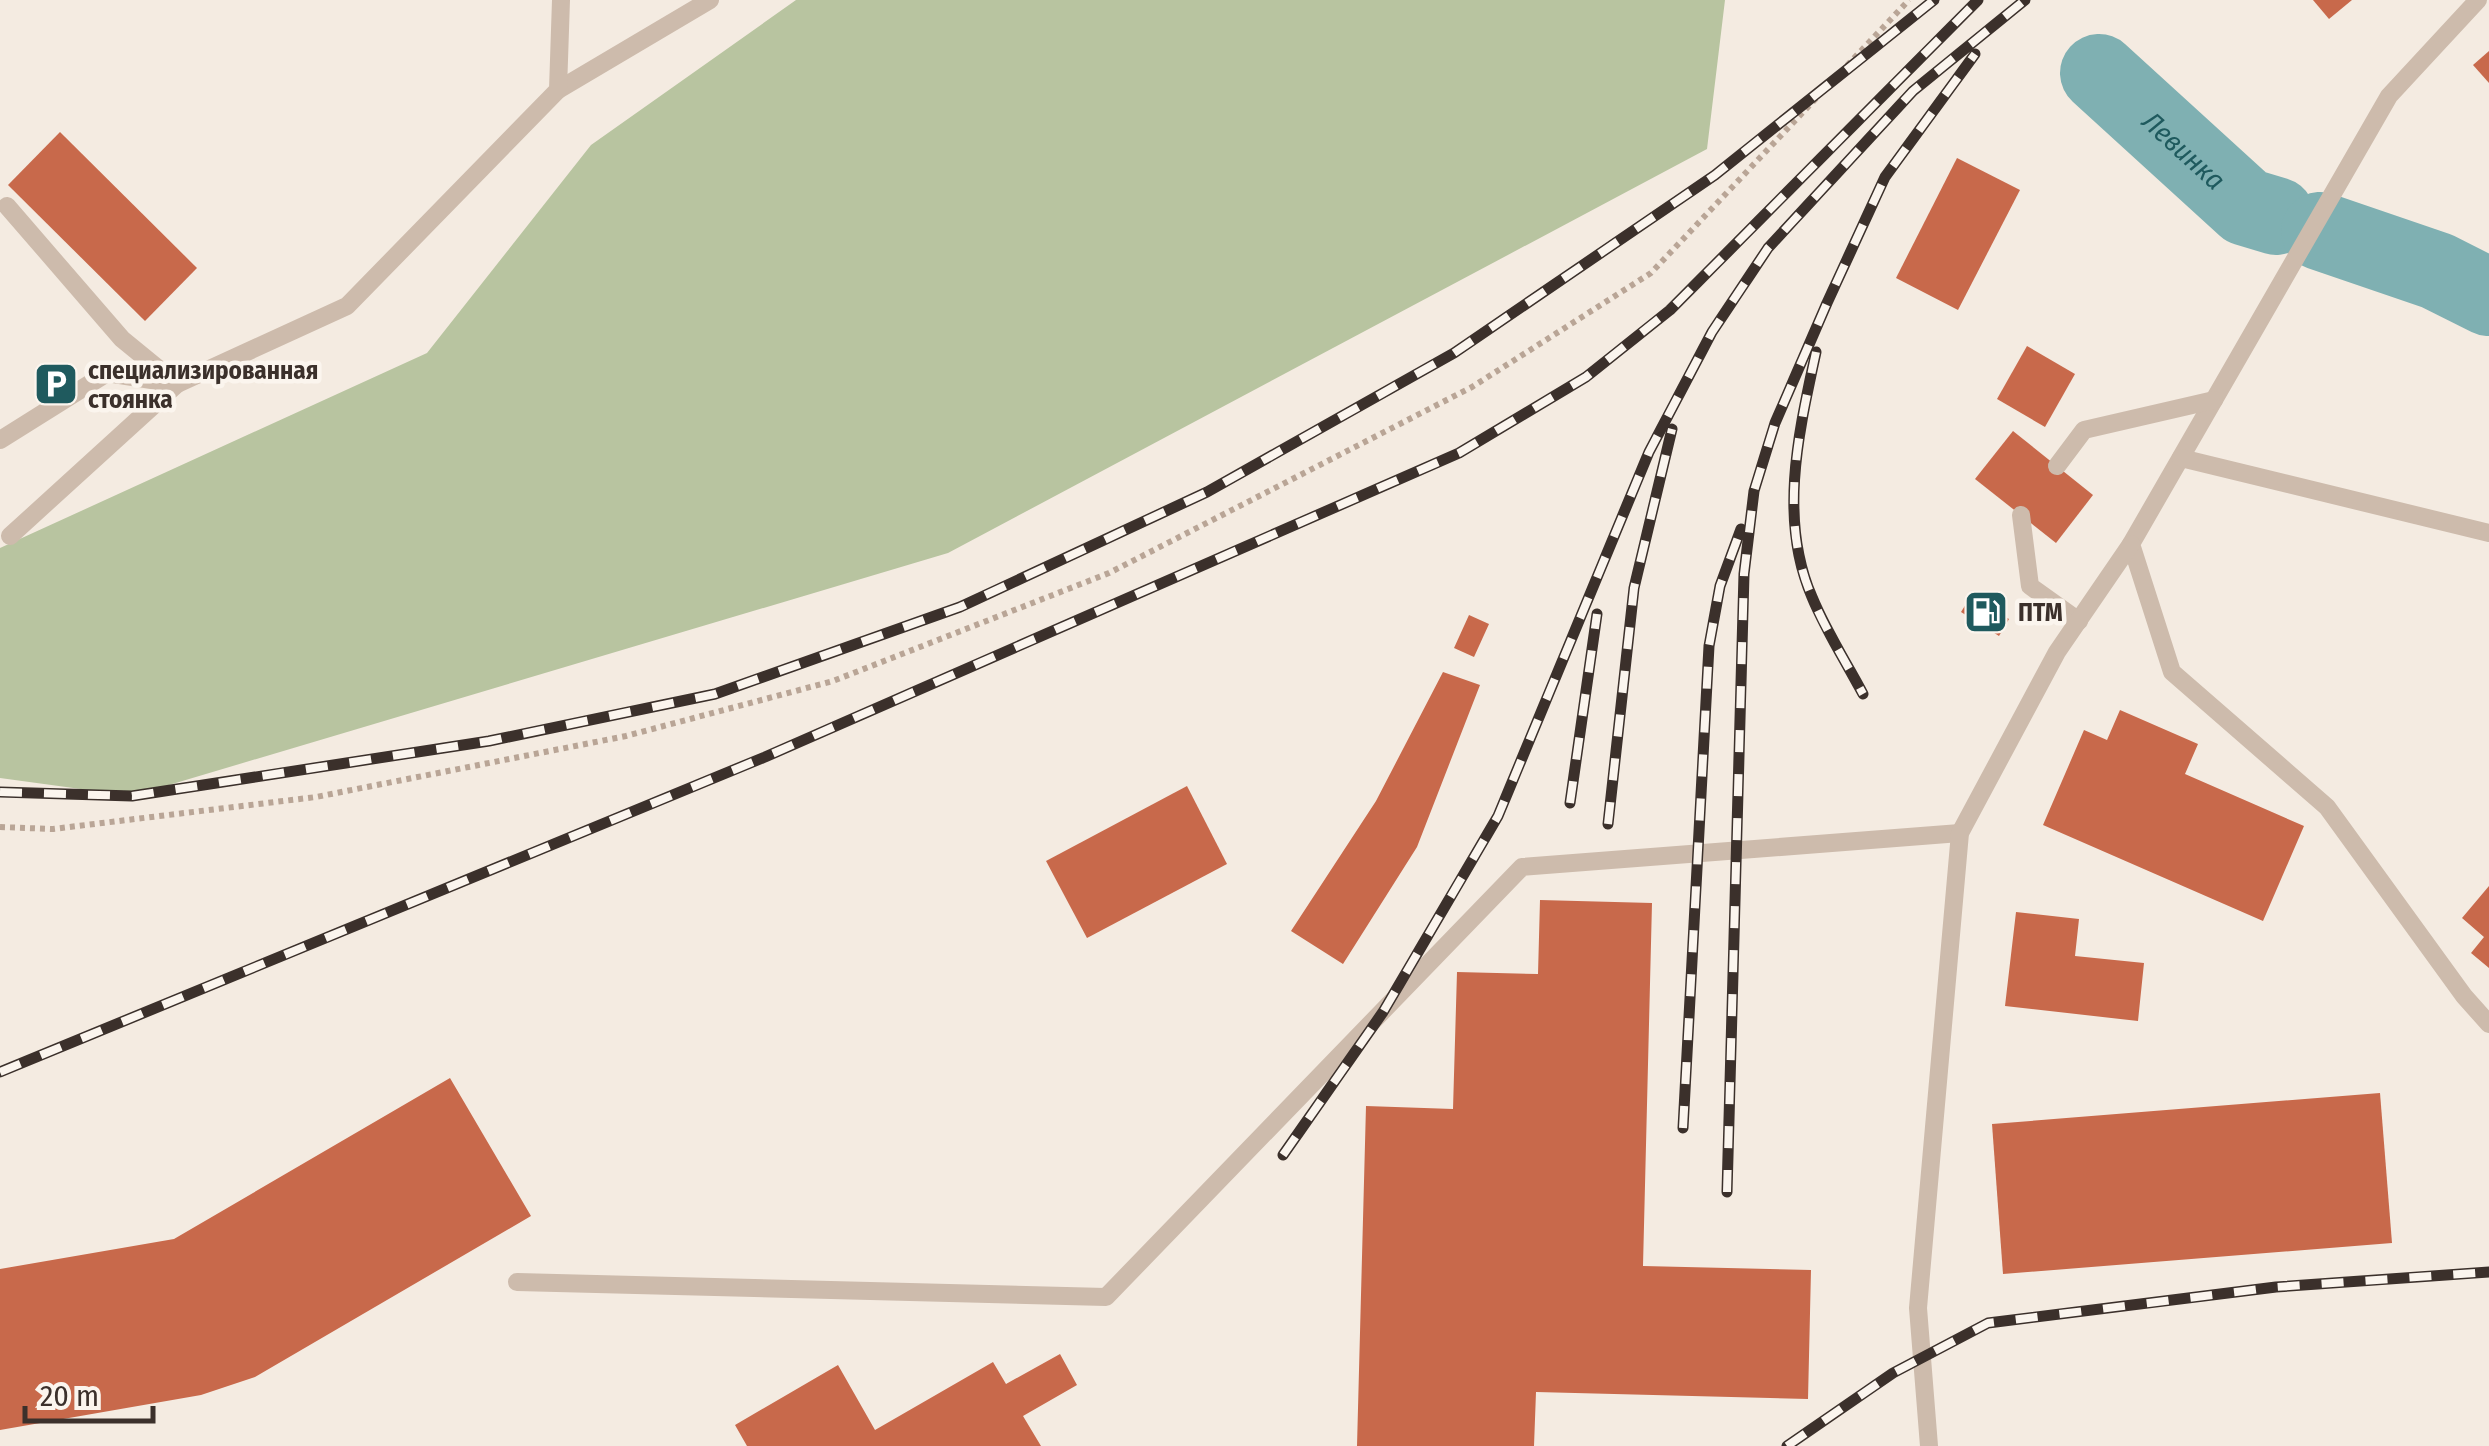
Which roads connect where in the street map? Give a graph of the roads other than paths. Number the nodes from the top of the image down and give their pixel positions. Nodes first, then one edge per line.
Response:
1 (561, 0) edge
2 (710, 0) edge
3 (2478, 0) edge
4 (558, 90) junction
5 (7, 206) dead end
6 (177, 384) junction
7 (2214, 400) junction
8 (0, 440) edge
9 (2181, 458) junction
10 (2057, 466) dead end
11 (2022, 515) dead end
12 (2489, 534) edge
13 (10, 536) dead end
14 (2132, 544) junction
15 (2079, 621) junction
16 (1960, 832) junction
17 (2489, 1024) edge
18 (518, 1282) dead end
19 (1929, 1446) edge

1 - 4 lane
2 - 4 lane
3 - 7 lane
4 - 6 lane
5 - 6 lane
6 - 8 lane
6 - 13 lane
7 - 9 lane
7 - 10 lane
9 - 12 lane
9 - 14 lane
11 - 15 lane
14 - 15 lane
14 - 17 lane
15 - 16 lane
16 - 18 lane
16 - 19 lane

